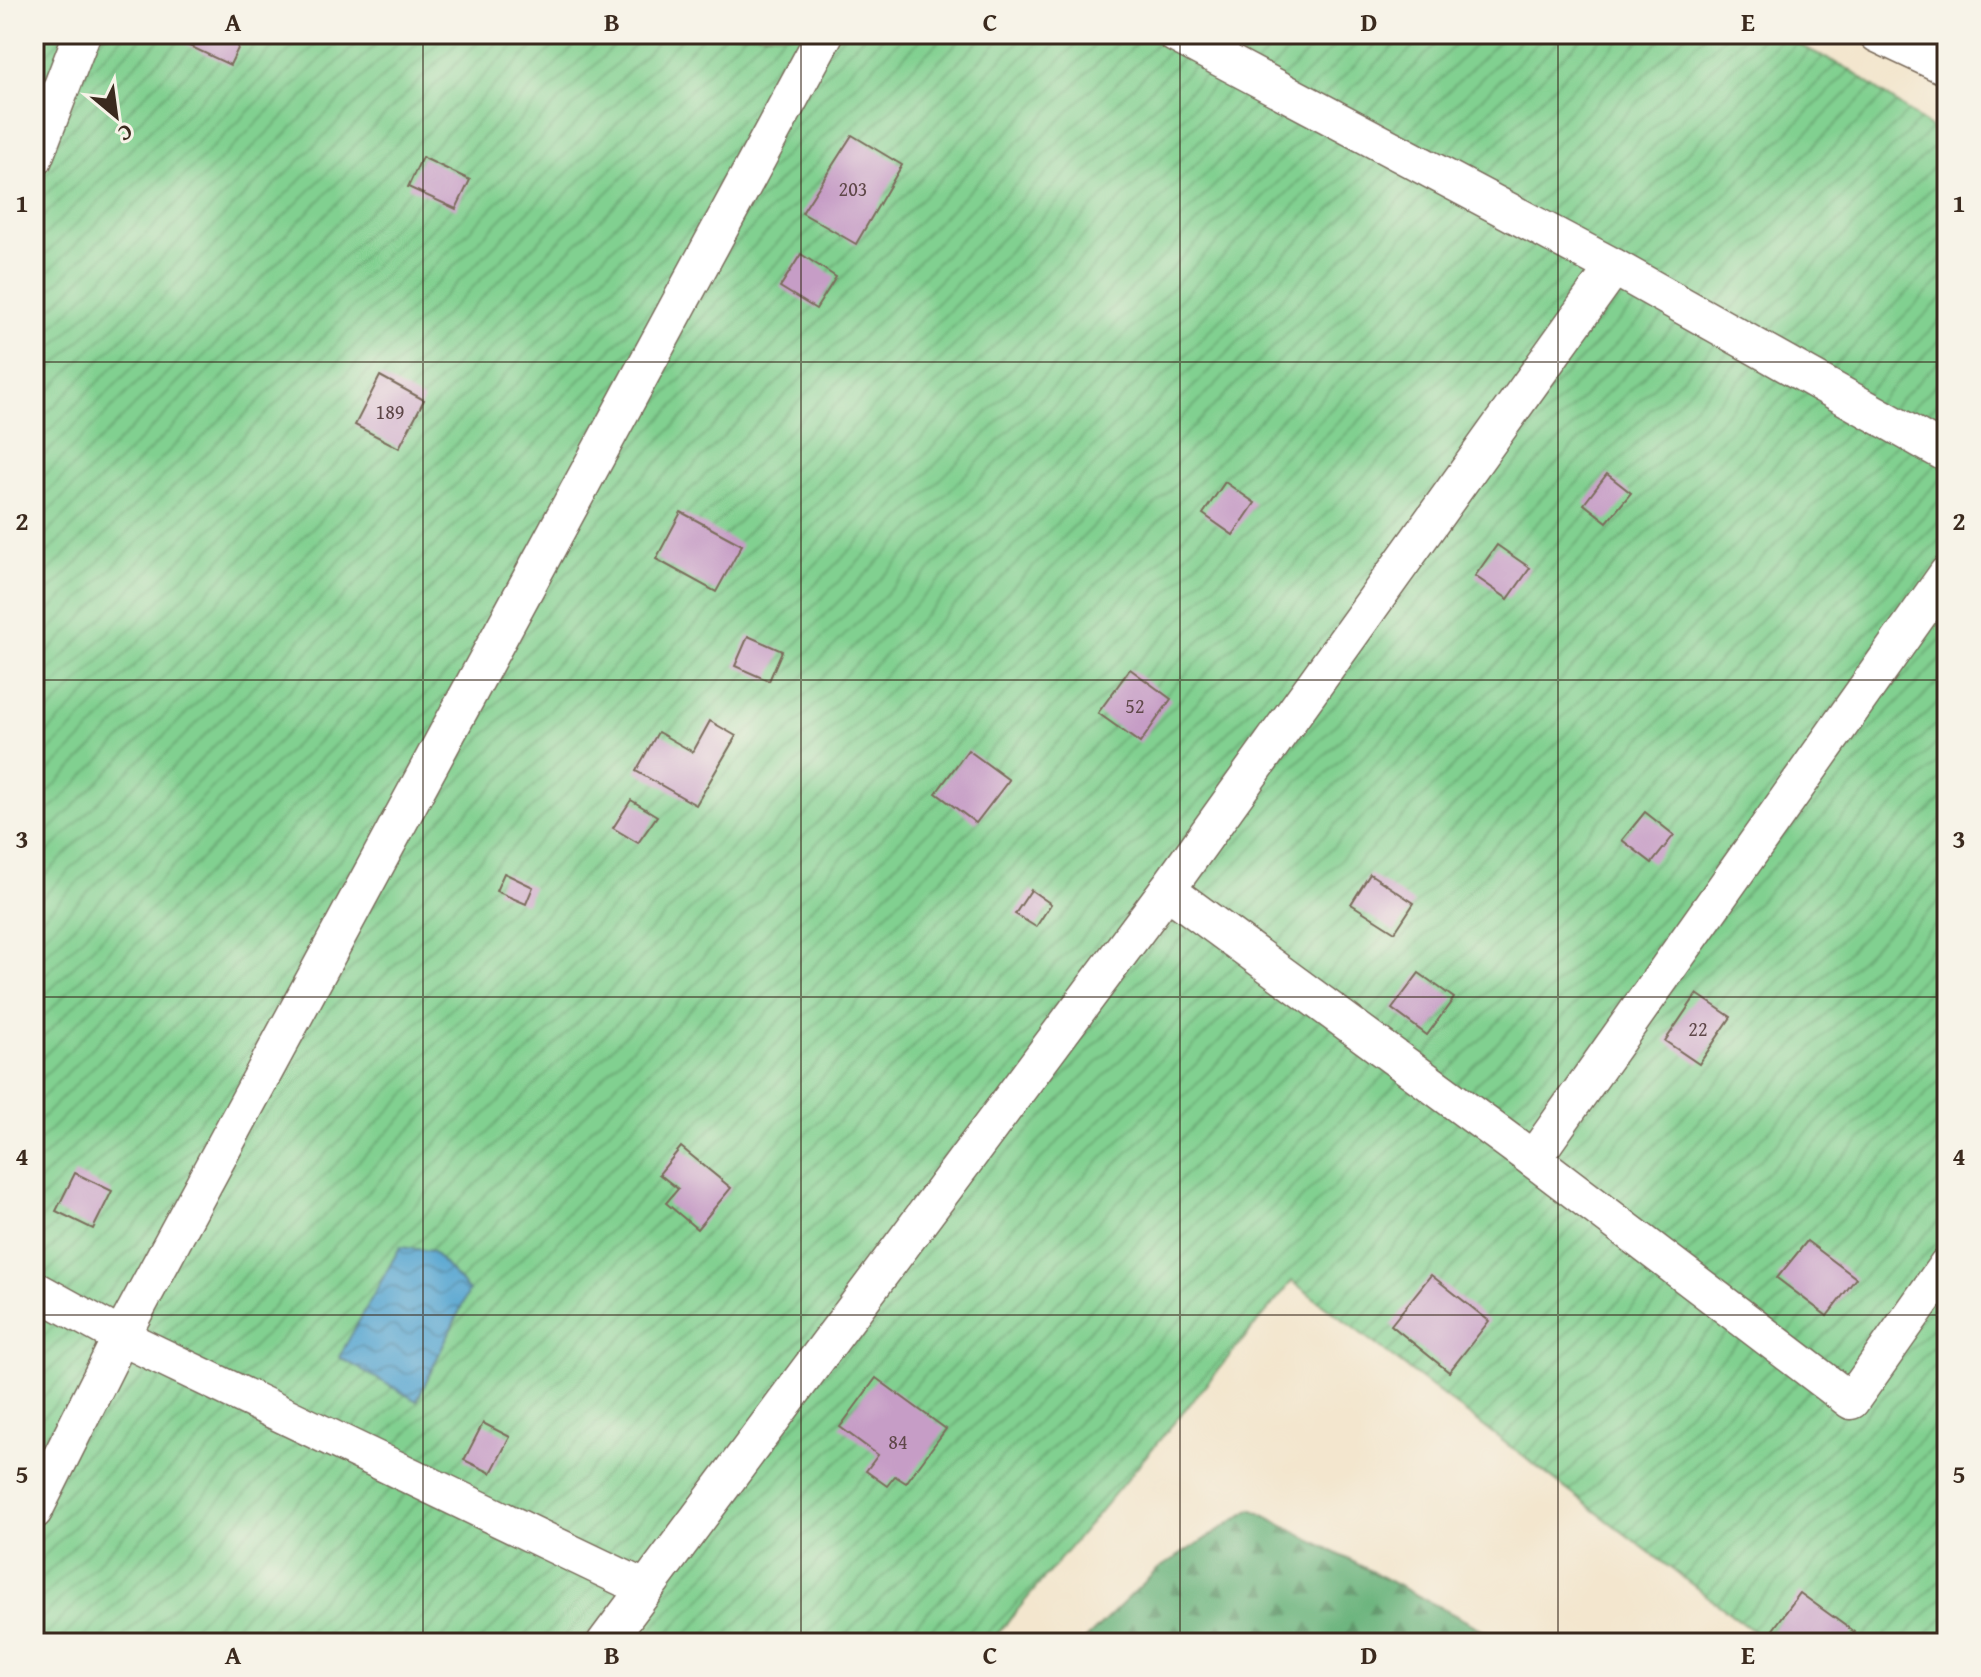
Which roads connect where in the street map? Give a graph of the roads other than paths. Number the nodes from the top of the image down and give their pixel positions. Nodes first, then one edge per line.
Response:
1 (82, 34) edge
2 (825, 34) edge
3 (1175, 34) edge
4 (1877, 34) edge
5 (1947, 67) edge
6 (34, 159) edge
7 (1614, 267) junction
8 (1947, 454) edge
9 (1947, 574) edge
10 (1167, 890) junction
11 (1533, 1159) junction
12 (1947, 1265) edge
13 (34, 1289) edge
14 (121, 1337) junction
15 (34, 1511) edge
16 (644, 1588) junction
17 (605, 1643) edge

1 - 6 street
2 - 14 street
3 - 7 street
4 - 5 street
7 - 8 street
7 - 10 street
9 - 11 street
10 - 11 street
10 - 16 street
11 - 12 street
13 - 14 street
14 - 15 street
14 - 16 street
16 - 17 street

